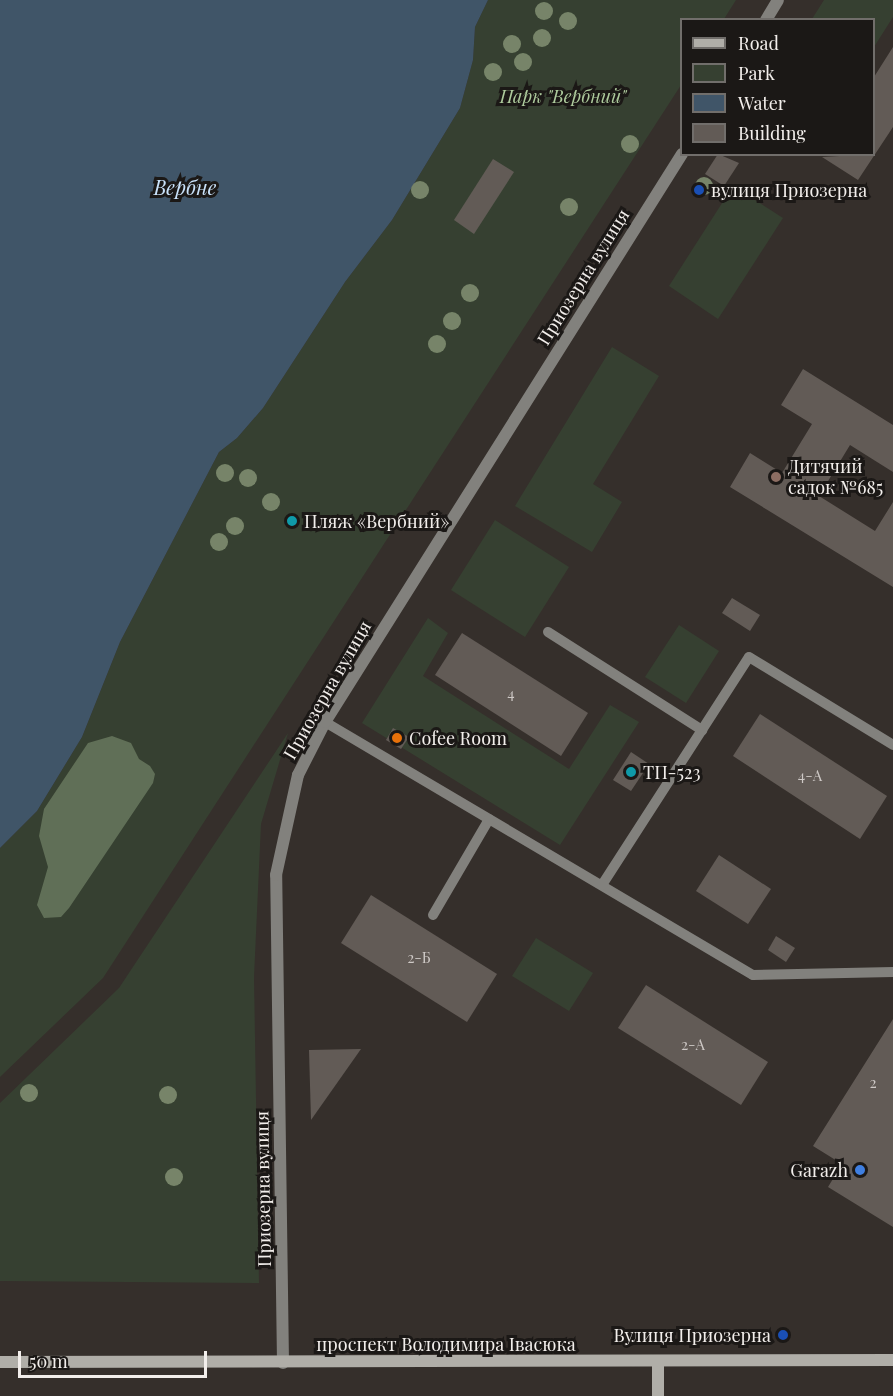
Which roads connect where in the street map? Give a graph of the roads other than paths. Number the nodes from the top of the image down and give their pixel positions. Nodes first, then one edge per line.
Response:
1 (778, 0) edge
2 (767, 18) edge
3 (680, 156) edge
4 (548, 632) dead end
5 (326, 722) junction
6 (702, 730) junction
7 (892, 745) edge
8 (489, 819) junction
9 (602, 885) junction
10 (433, 915) dead end
11 (893, 972) edge
12 (893, 1360) edge
13 (658, 1361) junction
14 (0, 1362) edge
15 (283, 1363) junction
16 (658, 1396) edge

1 - 2 street
3 - 5 street, Приозерна вулиця
4 - 6 lane
5 - 8 lane
5 - 15 street, Приозерна вулиця
6 - 7 lane
6 - 9 lane
8 - 9 lane
8 - 10 lane
9 - 11 lane
12 - 13 main road, проспект Володимира Івасюка
13 - 15 main road, проспект Володимира Івасюка
13 - 16 main road
14 - 15 main road, проспект Володимира Івасюка

